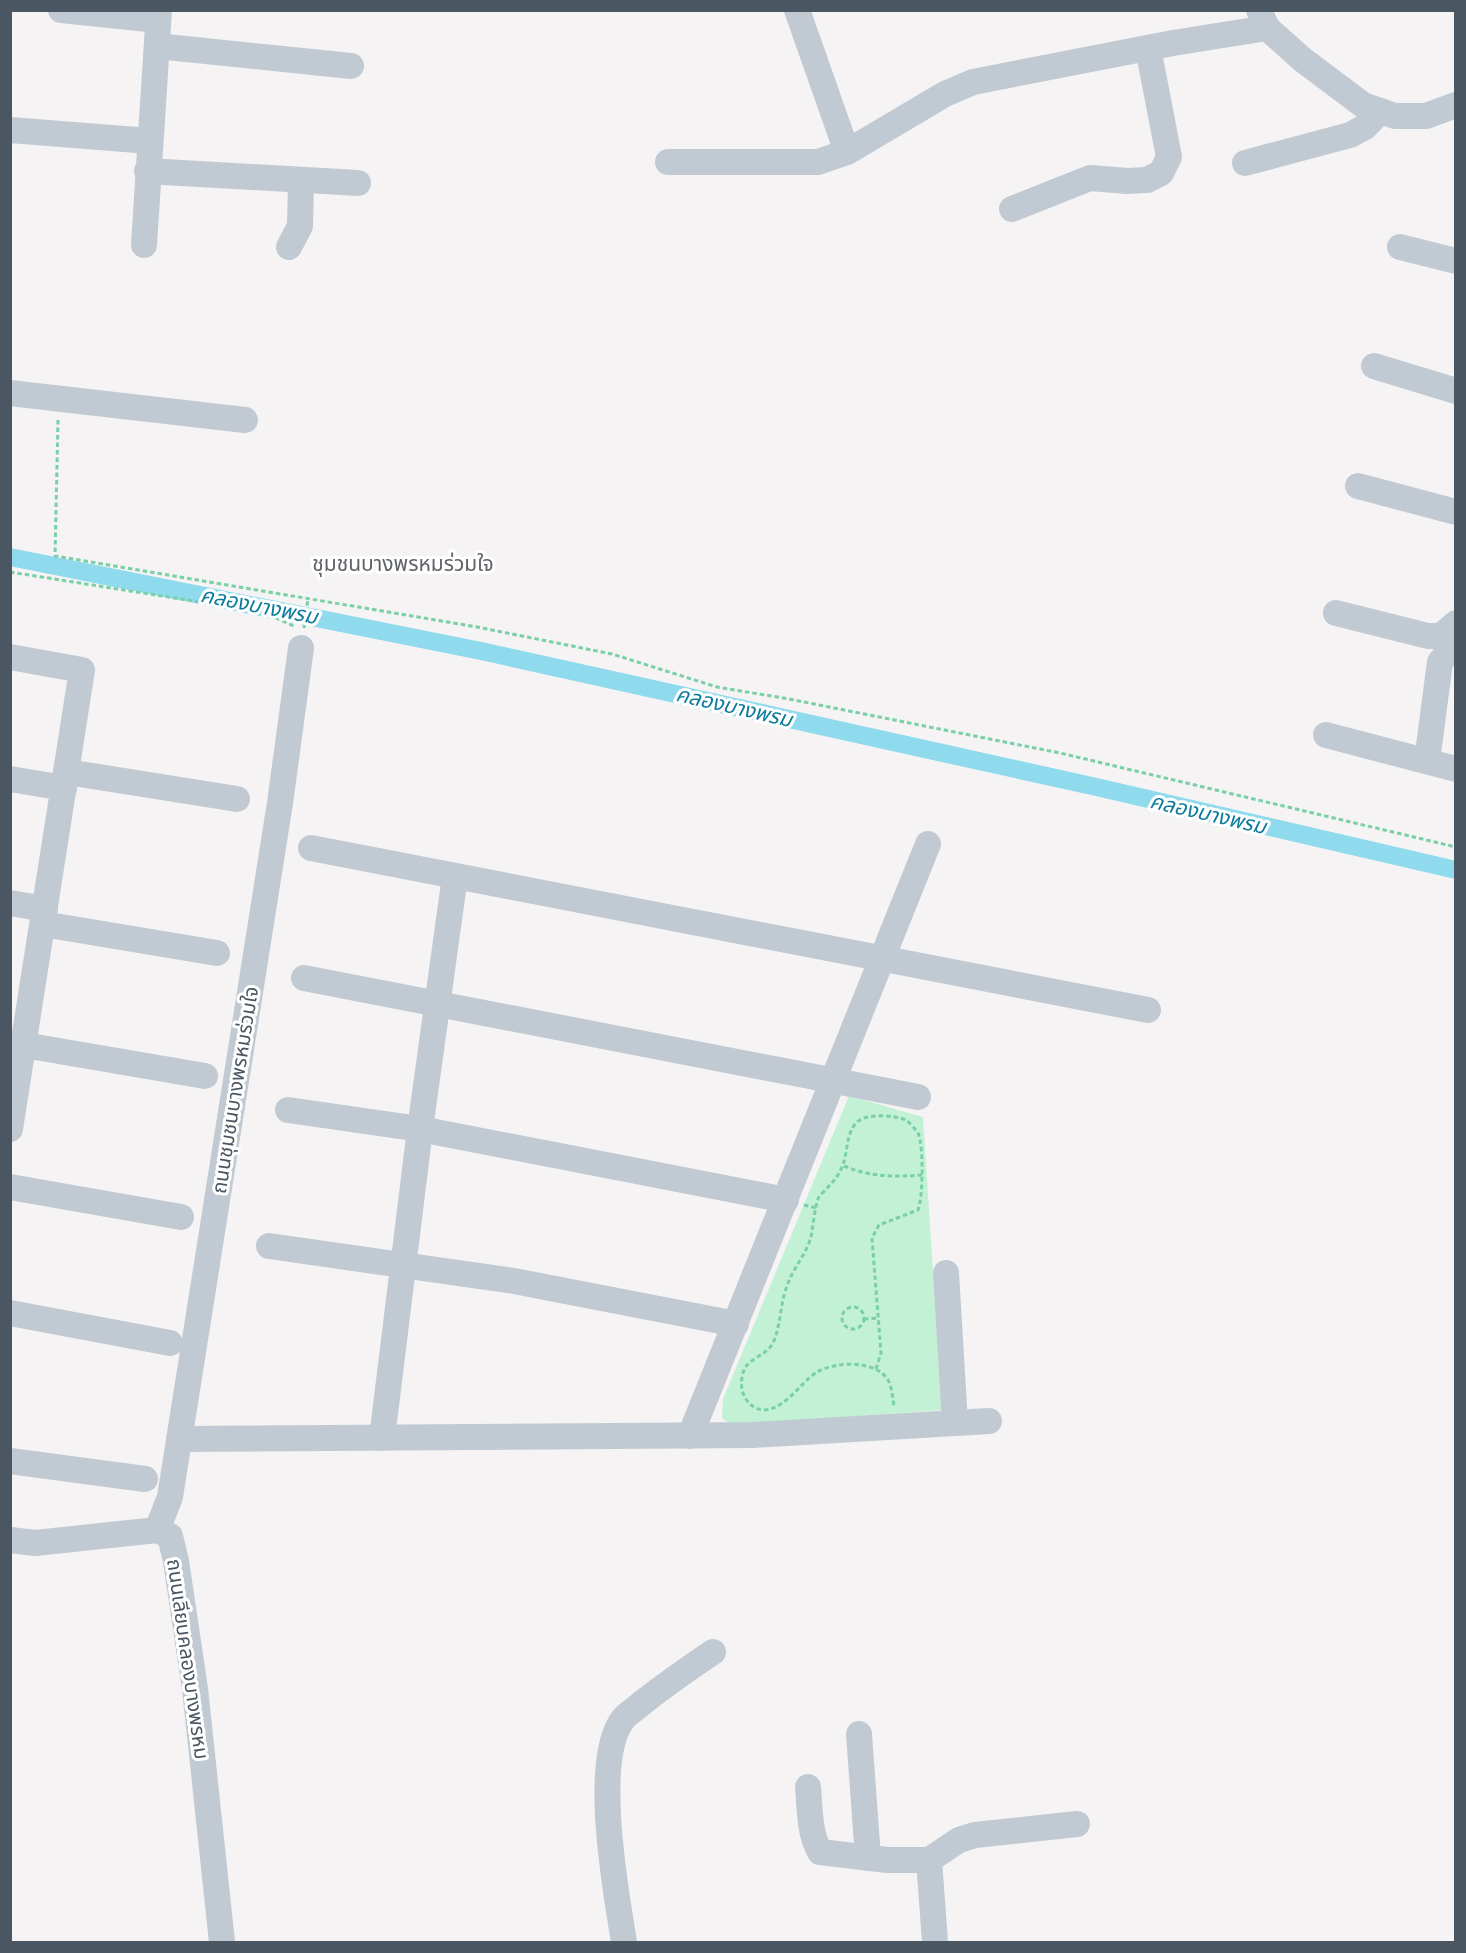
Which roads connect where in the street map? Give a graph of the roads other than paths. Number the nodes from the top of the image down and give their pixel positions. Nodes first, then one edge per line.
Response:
1 (61, 10) edge
2 (797, 10) edge
3 (159, 15) edge
4 (1263, 19) edge
5 (157, 46) junction
6 (1148, 48) junction
7 (351, 66) dead end
8 (1455, 105) edge
9 (1380, 111) junction
10 (10, 130) edge
11 (150, 141) junction
12 (847, 152) junction
13 (668, 162) dead end
14 (1245, 163) dead end
15 (147, 171) junction
16 (301, 180) junction
17 (357, 183) dead end
18 (1012, 209) dead end
19 (144, 245) dead end
20 (290, 247) dead end
21 (1400, 247) dead end
22 (1455, 261) edge
23 (1374, 366) dead end
24 (1455, 390) edge
25 (10, 393) edge
26 (245, 420) dead end
27 (1358, 486) dead end
28 (1455, 512) edge
29 (1336, 613) dead end
30 (1455, 624) edge
31 (300, 634) road end
32 (1455, 642) edge
33 (10, 657) edge
34 (1326, 735) dead end
35 (1427, 761) junction
36 (1455, 769) edge
37 (10, 779) edge
38 (65, 780) junction
39 (237, 799) dead end
40 (928, 844) dead end
41 (311, 848) dead end
42 (455, 876) junction
43 (10, 903) edge
44 (44, 917) junction
45 (217, 953) dead end
46 (882, 959) junction
47 (304, 978) dead end
48 (437, 1004) junction
49 (1148, 1010) dead end
50 (20, 1035) edge
51 (205, 1076) dead end
52 (834, 1080) junction
53 (918, 1096) dead end
54 (288, 1110) dead end
55 (420, 1129) junction
56 (10, 1130) edge
57 (10, 1187) edge
58 (786, 1200) junction
59 (181, 1217) dead end
60 (269, 1246) dead end
61 (403, 1265) junction
62 (946, 1273) dead end
63 (10, 1313) edge
64 (736, 1324) junction
65 (170, 1343) dead end
66 (989, 1421) dead end
67 (955, 1423) junction
68 (690, 1436) junction
69 (382, 1437) junction
70 (179, 1439) junction
71 (10, 1461) edge
72 (145, 1479) dead end
73 (157, 1530) junction
74 (10, 1540) edge
75 (713, 1652) dead end
76 (859, 1734) dead end
77 (808, 1787) dead end
78 (1077, 1824) dead end
79 (868, 1858) junction
80 (929, 1860) junction
81 (222, 1942) edge
82 (624, 1942) edge
83 (935, 1942) edge

1 - 3 street
2 - 12 street
3 - 5 street
4 - 6 street
4 - 9 street
5 - 7 street
5 - 11 street
6 - 12 street
6 - 18 street
8 - 9 street
9 - 14 street
10 - 11 street
11 - 15 street
12 - 13 street
15 - 16 street
15 - 19 street
16 - 17 street
16 - 20 street
21 - 22 street
23 - 24 street
25 - 26 street
27 - 28 street
29 - 30 street
31 - 70 street, ถนนชุมชนบางพรหมร่วมใจ
32 - 35 street
33 - 38 street
34 - 35 street
35 - 36 street
37 - 38 street
38 - 39 street
38 - 44 street
40 - 46 street
41 - 42 street
42 - 46 street
42 - 48 street
43 - 44 street
44 - 45 street
44 - 50 street
46 - 49 street
46 - 52 street
47 - 48 street
48 - 52 street
48 - 55 street
50 - 51 street
50 - 56 street
52 - 53 street
52 - 58 street
54 - 55 street
55 - 58 street
55 - 61 street
57 - 59 street
58 - 64 street
60 - 61 street
61 - 64 street
61 - 69 street
62 - 67 street
63 - 65 street
64 - 68 street
66 - 67 street
67 - 68 street
68 - 69 street
69 - 70 street
70 - 73 street, ถนนชุมชนบางพรหมร่วมใจ
71 - 72 street
73 - 74 street
73 - 81 street, ถนนเลียบคลองบางพรหม
75 - 82 street
76 - 79 street
77 - 79 street
78 - 80 street
79 - 80 street
80 - 83 street

